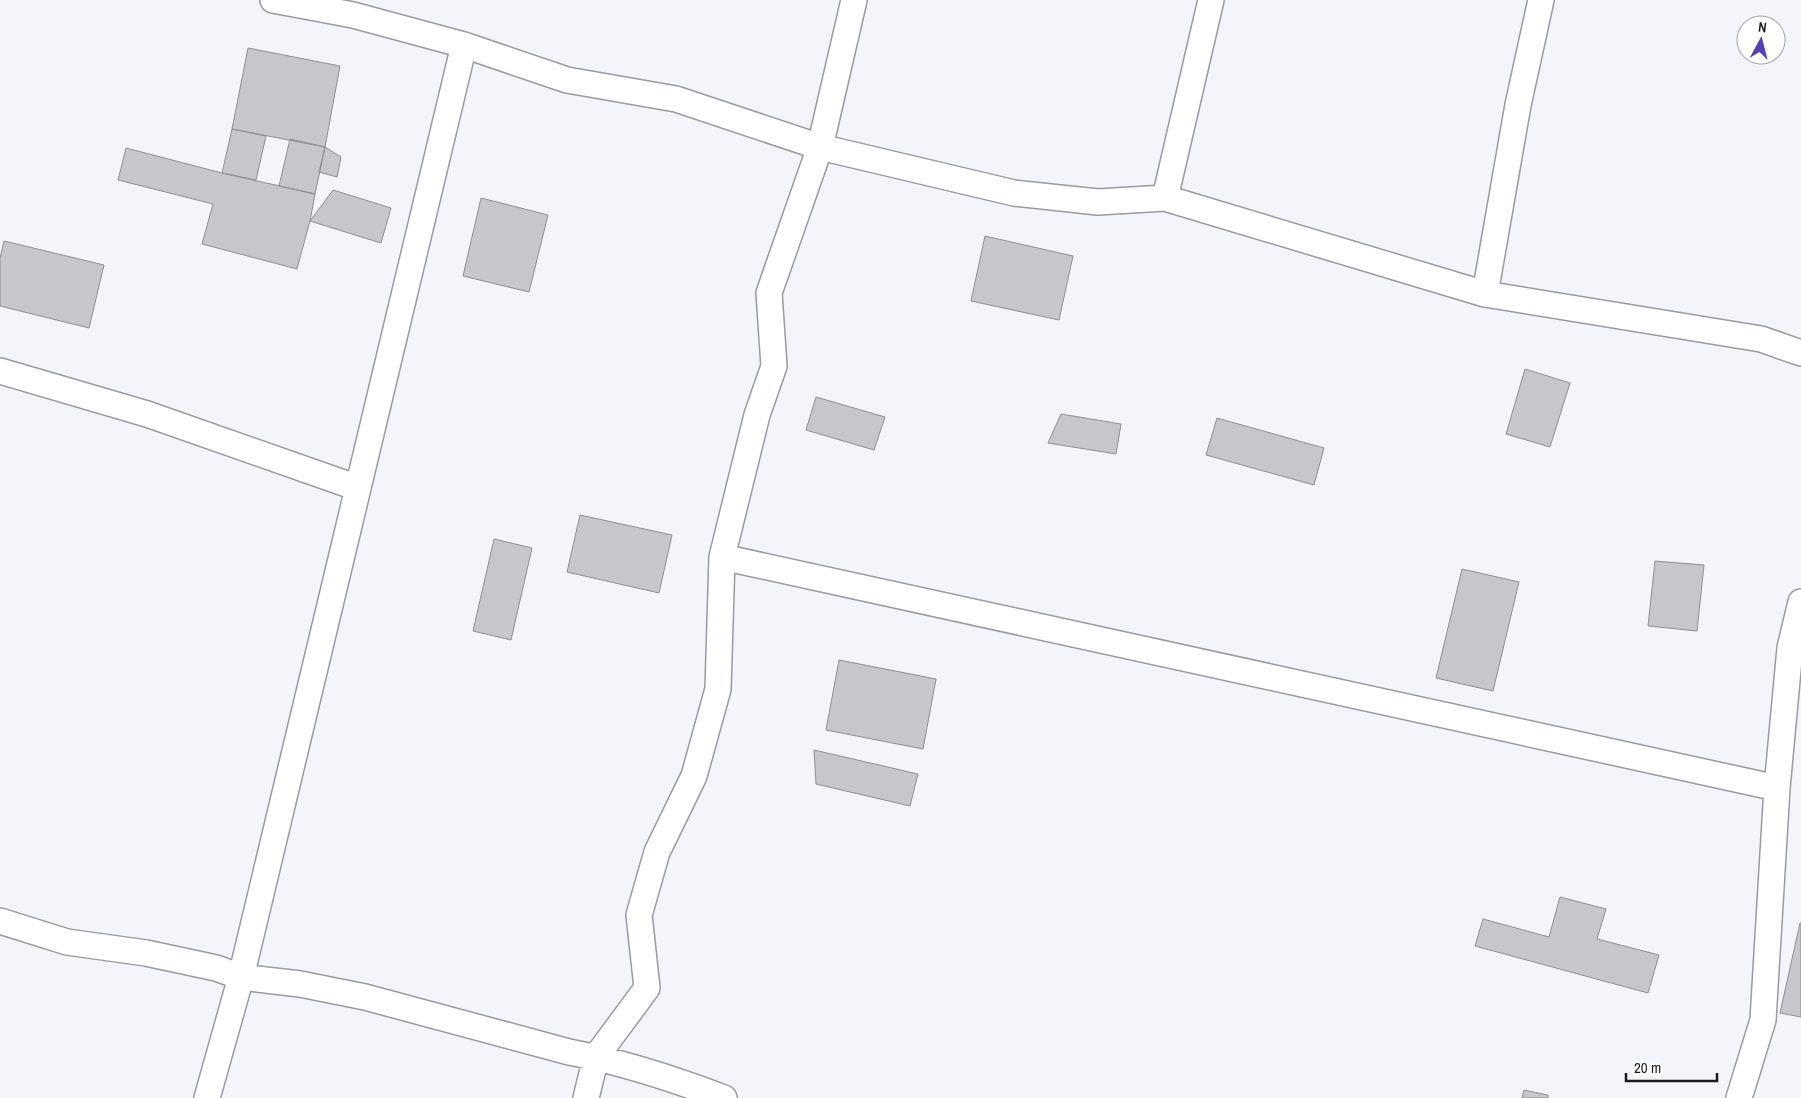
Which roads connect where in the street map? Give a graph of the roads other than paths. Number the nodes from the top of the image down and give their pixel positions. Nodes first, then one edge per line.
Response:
1 (273, 0) edge
2 (854, 0) edge
3 (1212, 0) edge
4 (1541, 0) edge
5 (464, 45) junction
6 (820, 147) junction
7 (1165, 198) junction
8 (1485, 294) junction
9 (1801, 353) edge
10 (0, 370) edge
11 (358, 488) junction
12 (722, 557) junction
13 (1801, 602) edge
14 (1776, 788) junction
15 (0, 921) edge
16 (241, 976) junction
17 (596, 1057) junction
18 (207, 1098) edge
19 (586, 1098) edge
20 (724, 1098) edge
21 (1739, 1098) edge

1 - 5 street
2 - 6 street
3 - 7 street
4 - 8 street
5 - 6 street
5 - 11 street
6 - 7 street
6 - 12 street
7 - 8 street
8 - 9 street
10 - 11 street
11 - 16 street
12 - 14 street
12 - 17 street
13 - 14 street
14 - 21 street
15 - 16 street
16 - 17 street
16 - 18 street
17 - 19 street
17 - 20 street

